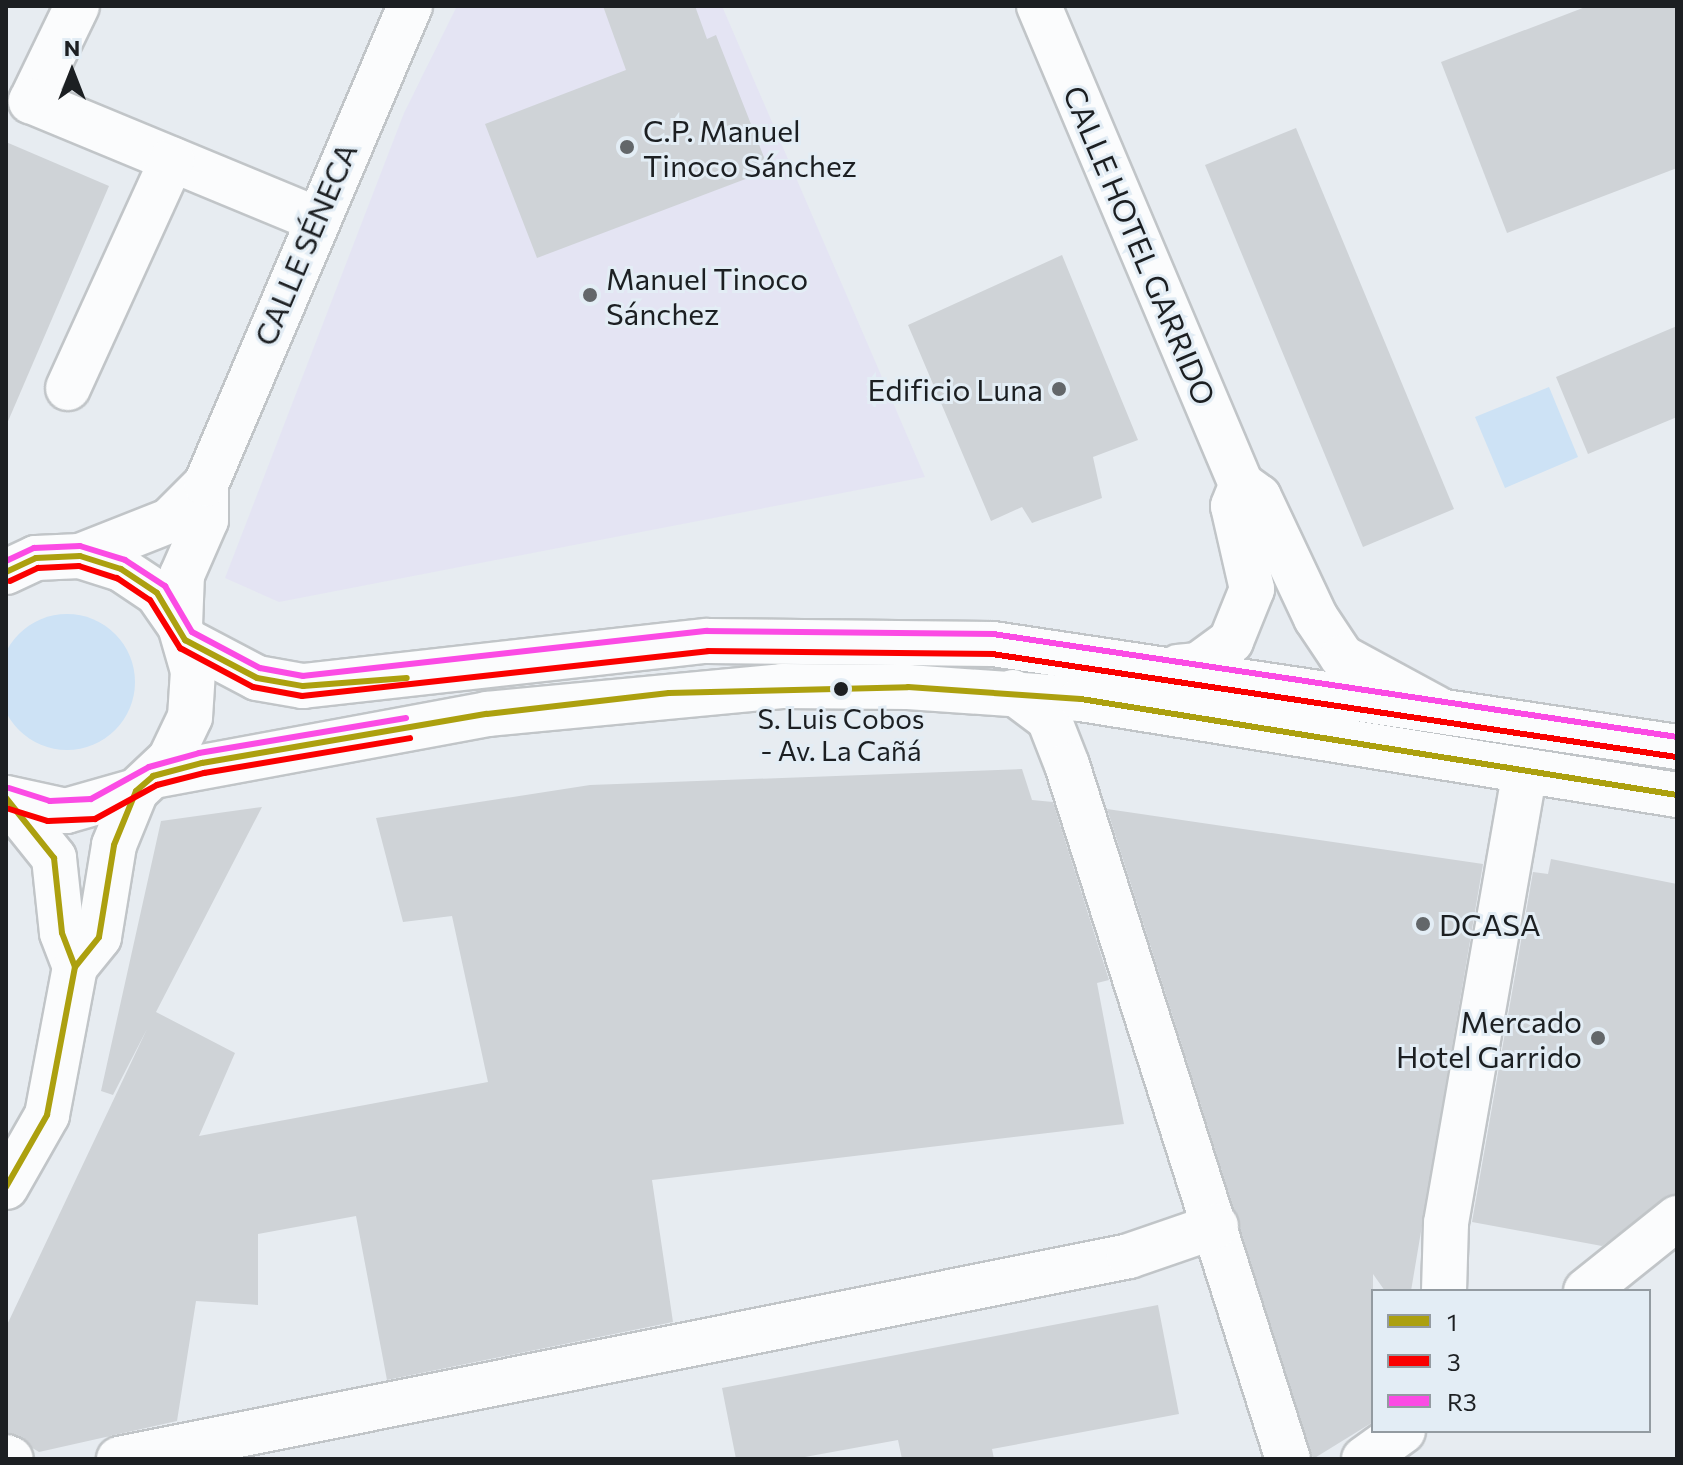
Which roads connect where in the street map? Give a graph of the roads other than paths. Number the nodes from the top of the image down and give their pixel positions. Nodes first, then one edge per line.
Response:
1 (77, 6) edge
2 (410, 6) edge
3 (1039, 6) edge
4 (172, 160) junction
5 (313, 218) junction
6 (68, 388) dead end
7 (206, 484) junction
8 (1241, 484) junction
9 (80, 556) junction
10 (6, 572) edge
11 (182, 633) junction
12 (1178, 667) junction
13 (1013, 692) junction
14 (1436, 708) junction
15 (1677, 747) edge
16 (1525, 771) junction
17 (145, 784) junction
18 (1677, 795) edge
19 (6, 798) edge
20 (75, 967) junction
21 (6, 1187) edge
22 (1677, 1218) edge
23 (1216, 1226) junction
24 (1444, 1289) edge
25 (1588, 1289) edge
26 (1400, 1433) edge
27 (119, 1459) edge
28 (1288, 1459) edge
29 (1364, 1459) edge

1 - 4 street
2 - 5 street, CALLE SÉNECA
3 - 8 street, CALLE HOTEL GARRIDO
4 - 5 street
4 - 6 street
5 - 7 street, CALLE SÉNECA
7 - 9 street, CALLE SÉNECA
7 - 11 street, CALLE SÉNECA
8 - 12 street, CALLE HOTEL GARRIDO
8 - 14 street, CALLE HOTEL GARRIDO
9 - 10 street
9 - 11 street
11 - 12 street
11 - 17 street
12 - 14 street
13 - 16 street
13 - 17 street
13 - 23 street
14 - 15 street
16 - 18 street
16 - 24 street
17 - 19 street
17 - 20 street
19 - 20 street
20 - 21 street
22 - 25 street
23 - 27 street
23 - 28 street
26 - 29 street

